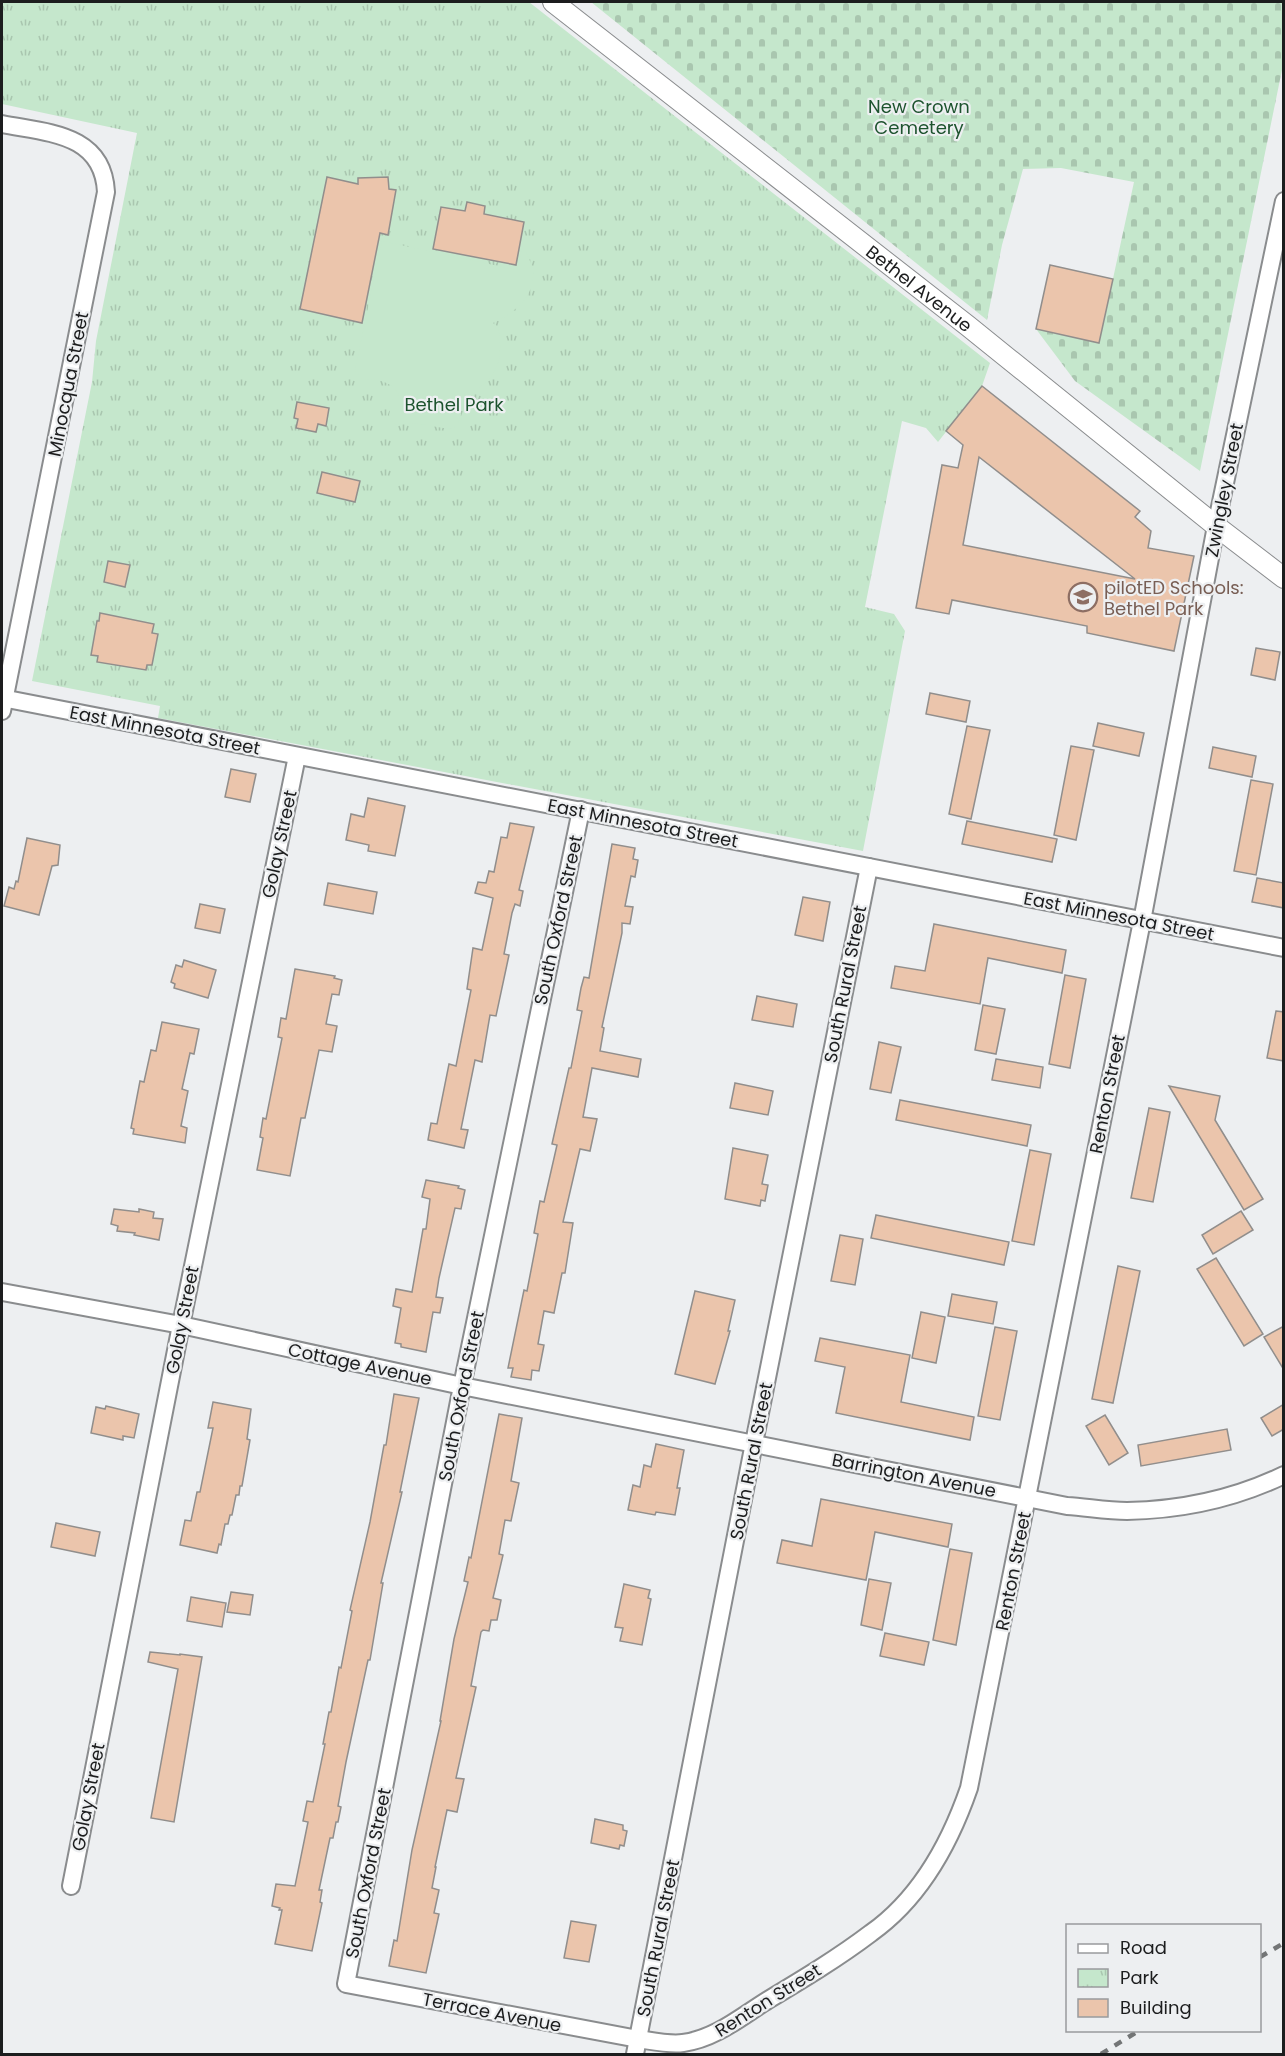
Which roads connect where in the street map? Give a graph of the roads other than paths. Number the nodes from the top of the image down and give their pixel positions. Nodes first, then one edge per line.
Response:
1 (553, 2) edge
2 (2, 124) edge
3 (1284, 201) edge
4 (1216, 526) junction
5 (1284, 578) edge
6 (2, 703) edge
7 (297, 756) junction
8 (581, 810) junction
9 (869, 867) junction
10 (1142, 921) junction
11 (1284, 948) edge
12 (2, 1292) edge
13 (181, 1325) junction
14 (462, 1386) junction
15 (754, 1443) junction
16 (1284, 1476) edge
17 (1027, 1498) junction
18 (71, 1886) dead end
19 (346, 1984) joint
20 (637, 2047) edge

1 - 4 street, Bethel Avenue
2 - 6 street, Minocqua Street
3 - 4 street, Zwingley Street
4 - 5 street, Bethel Avenue
4 - 10 street, Zwingley Street
6 - 7 street, East Minnesota Street
7 - 8 street, East Minnesota Street
7 - 13 street, Golay Street
8 - 9 street, East Minnesota Street
8 - 14 street, South Oxford Street
9 - 10 street, East Minnesota Street
9 - 15 street, South Rural Street
10 - 11 street, East Minnesota Street
10 - 17 street, Renton Street
12 - 13 street, Cottage Avenue
13 - 14 street, Cottage Avenue
13 - 18 street, Golay Street
14 - 15 street, Cottage Avenue
14 - 19 street, South Oxford Street
15 - 17 street, Barrington Avenue
15 - 20 street, South Rural Street
16 - 17 street, Barrington Avenue
17 - 20 street, Renton Street
19 - 20 street, Terrace Avenue

